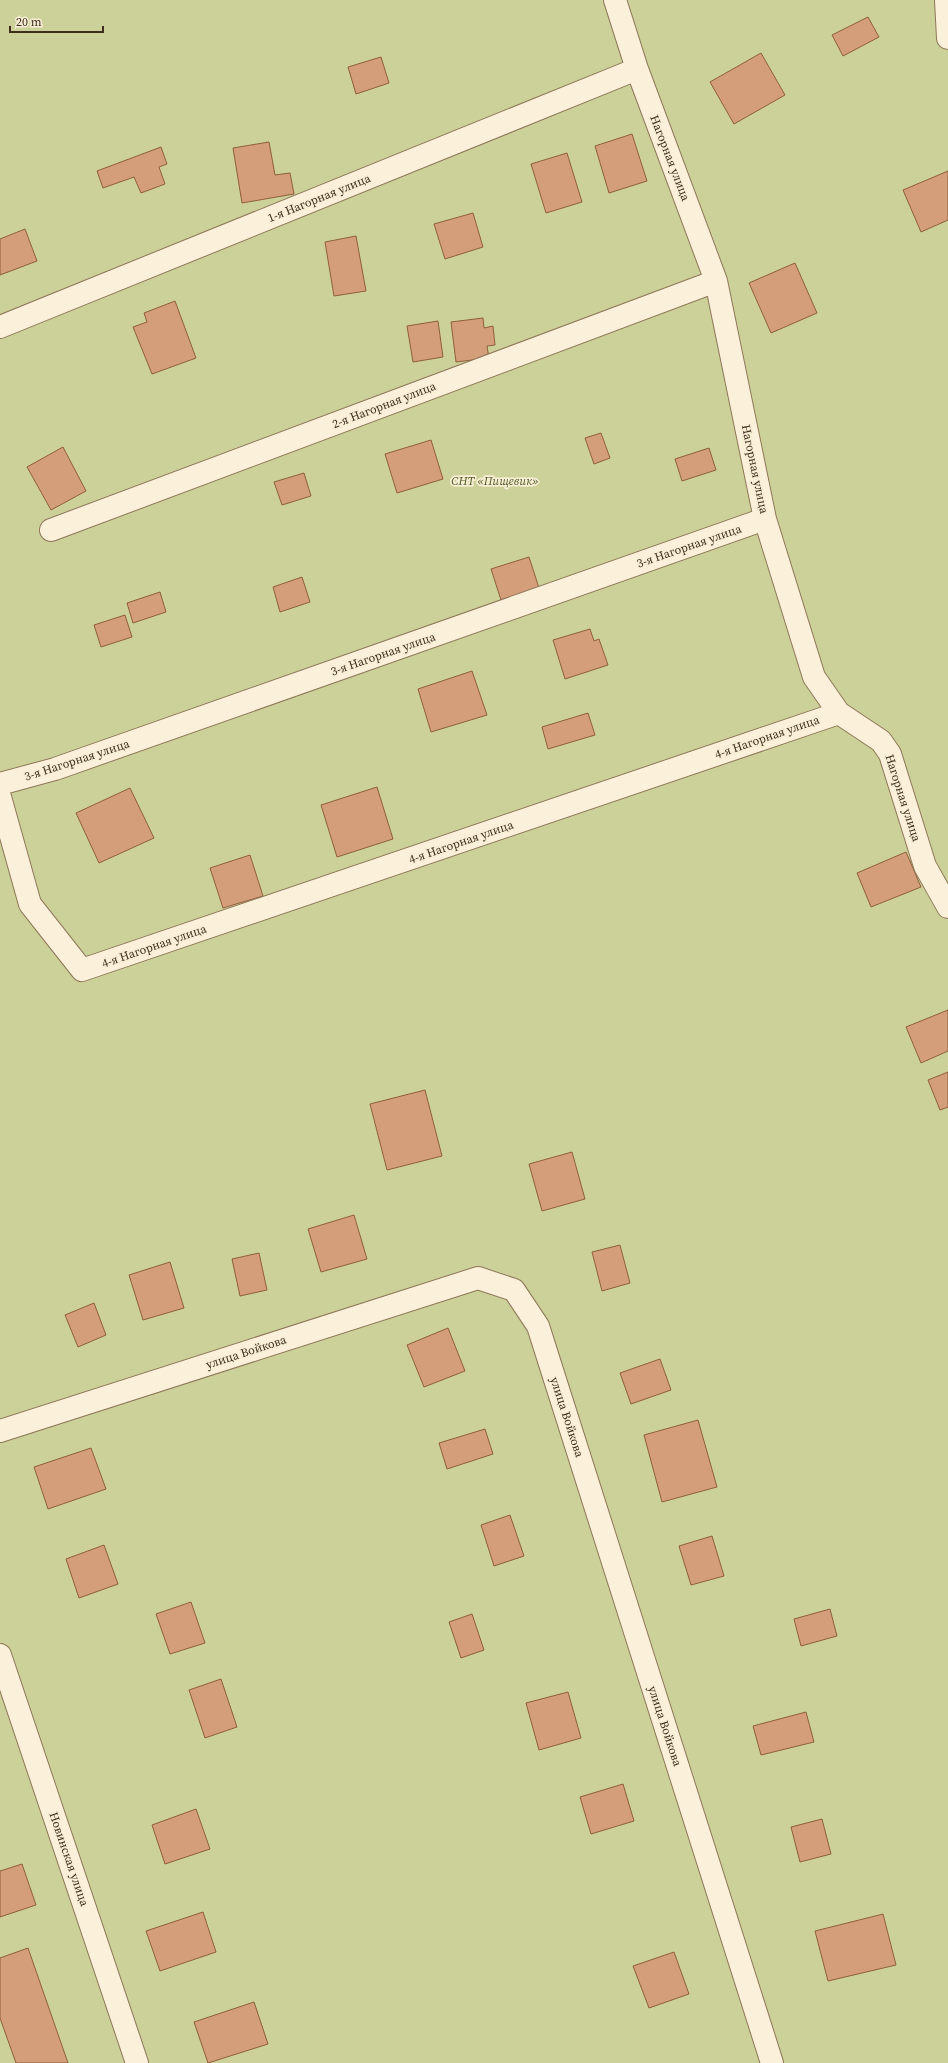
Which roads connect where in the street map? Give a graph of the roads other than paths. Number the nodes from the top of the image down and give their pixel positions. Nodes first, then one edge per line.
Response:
1 (616, 0) edge
2 (946, 0) edge
3 (948, 38) edge
4 (637, 69) junction
5 (716, 281) junction
6 (0, 327) edge
7 (765, 520) junction
8 (51, 530) dead end
9 (839, 713) junction
10 (0, 784) edge
11 (0, 798) edge
12 (948, 907) edge
13 (0, 1431) edge
14 (0, 1655) edge
15 (137, 2063) edge
16 (772, 2063) edge

1 - 4 street, Нагорная улица
2 - 3 street
4 - 5 street, Нагорная улица
4 - 6 street, 1-я Нагорная улица
5 - 7 street, Нагорная улица
5 - 8 street, 2-я Нагорная улица
7 - 9 street, Нагорная улица
7 - 10 street, 3-я Нагорная улица
9 - 11 street, 4-я Нагорная улица
9 - 12 street, Нагорная улица
13 - 16 street, улица Войкова
14 - 15 street, Новинская улица

